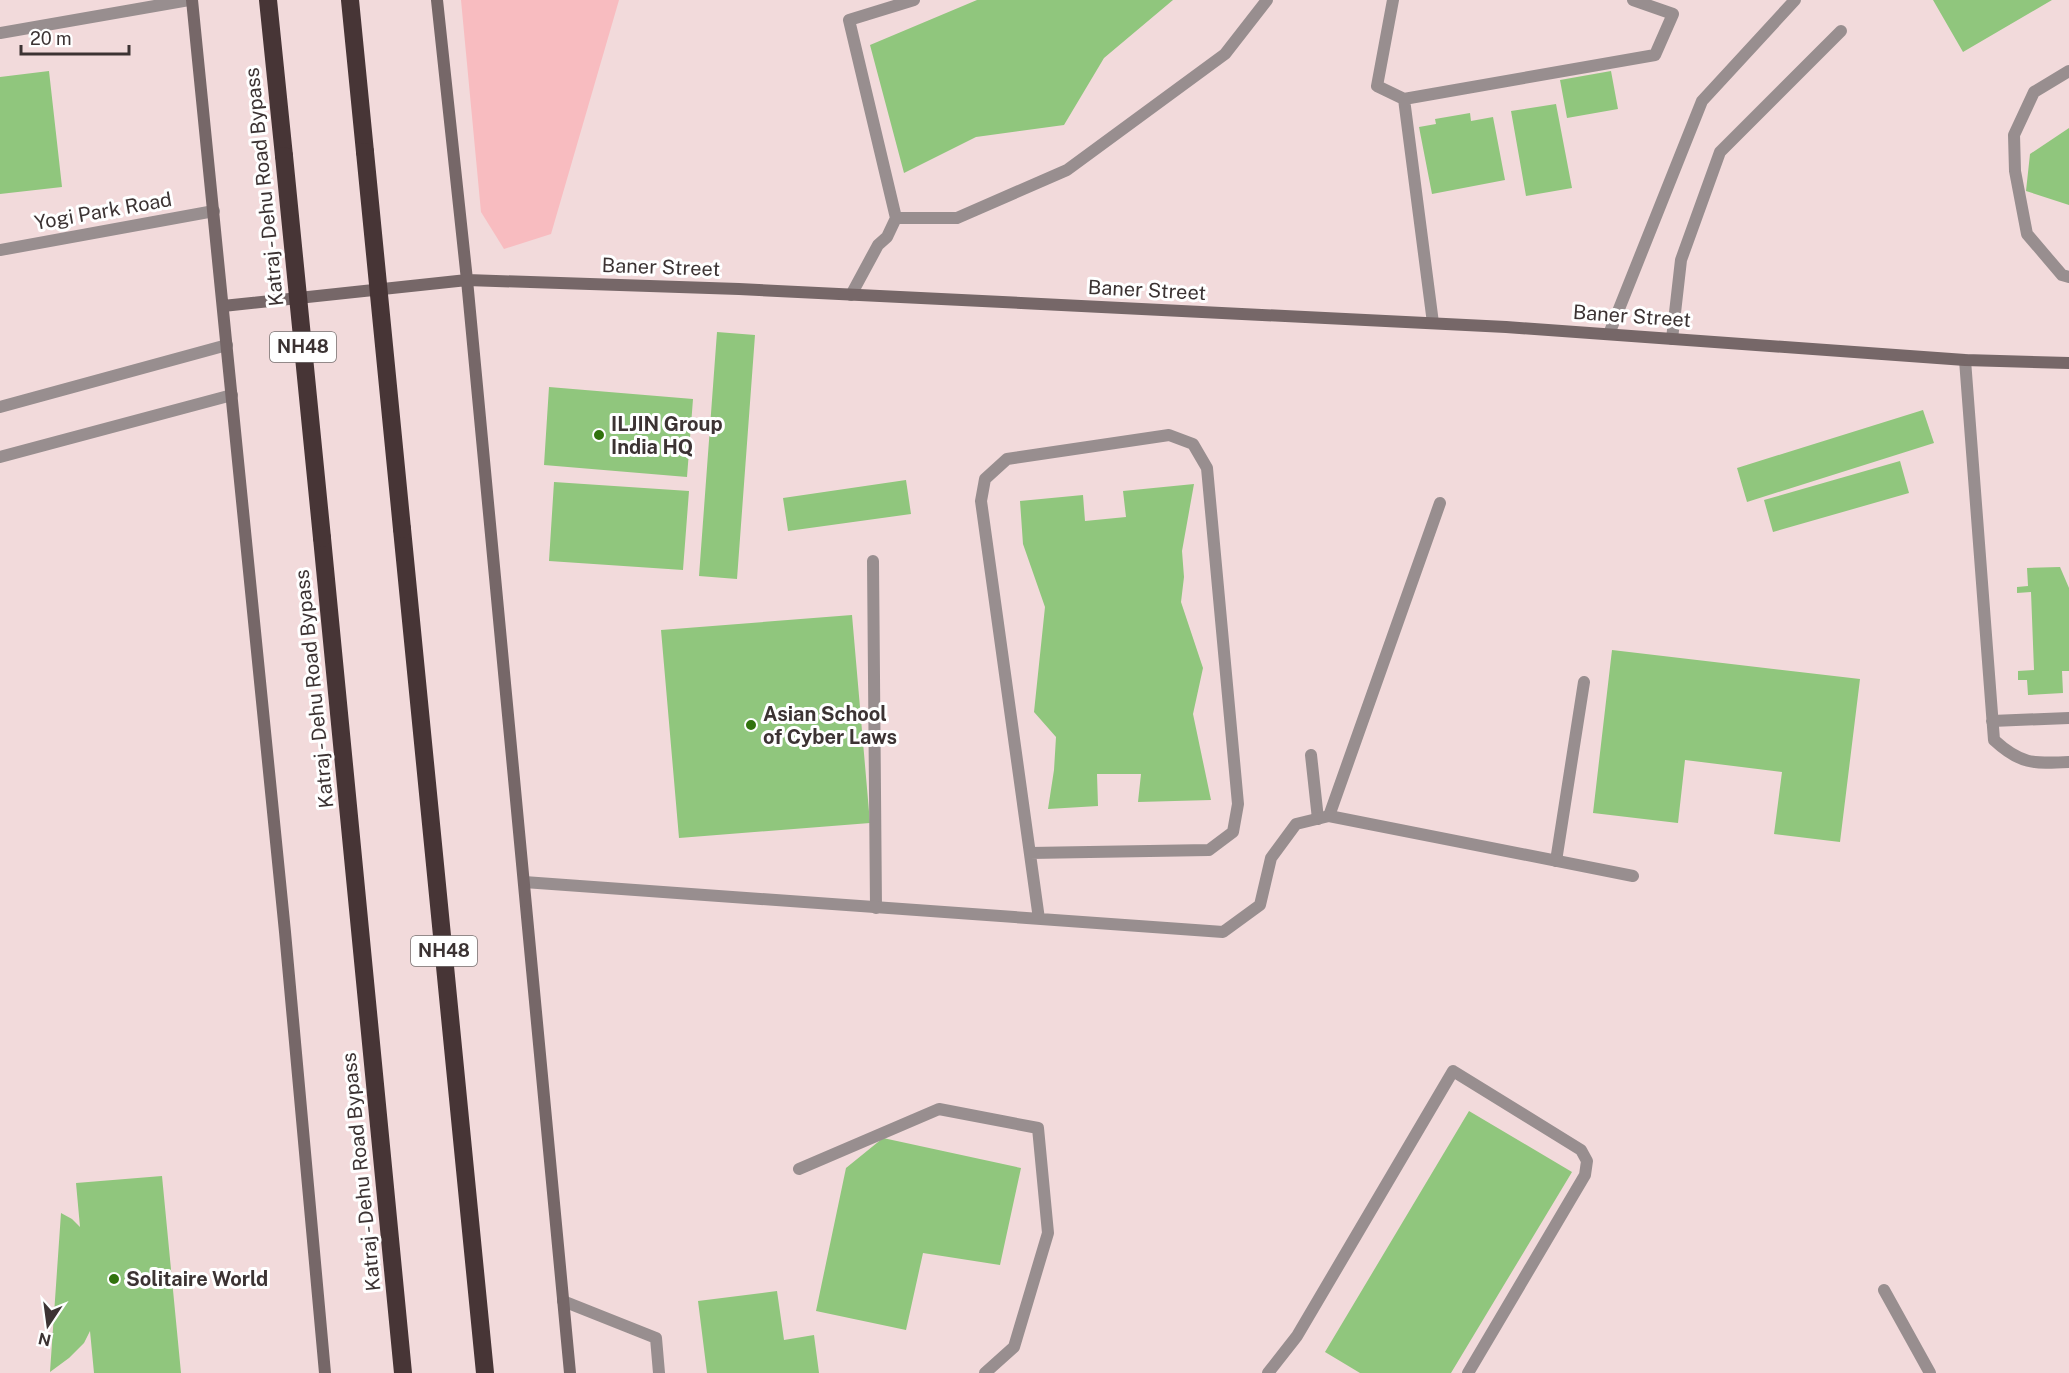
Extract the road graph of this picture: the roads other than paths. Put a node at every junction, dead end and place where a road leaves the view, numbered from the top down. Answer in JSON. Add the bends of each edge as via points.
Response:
{"nodes":[{"id":1,"x":190,"y":0,"type":"edge"},
{"id":2,"x":268,"y":0,"type":"edge"},
{"id":3,"x":350,"y":0,"type":"edge"},
{"id":4,"x":437,"y":0,"type":"edge"},
{"id":5,"x":914,"y":0,"type":"edge"},
{"id":6,"x":1268,"y":0,"type":"edge"},
{"id":7,"x":1393,"y":0,"type":"edge"},
{"id":8,"x":1633,"y":0,"type":"edge"},
{"id":9,"x":1795,"y":0,"type":"edge"},
{"id":10,"x":1841,"y":31,"type":"dead end"},
{"id":11,"x":0,"y":33,"type":"edge"},
{"id":12,"x":2069,"y":71,"type":"edge"},
{"id":13,"x":1404,"y":99,"type":"junction"},
{"id":14,"x":213,"y":211,"type":"junction"},
{"id":15,"x":896,"y":219,"type":"junction"},
{"id":16,"x":0,"y":250,"type":"edge"},
{"id":17,"x":2069,"y":277,"type":"edge"},
{"id":18,"x":467,"y":280,"type":"junction"},
{"id":19,"x":851,"y":295,"type":"junction"},
{"id":20,"x":223,"y":306,"type":"junction"},
{"id":21,"x":1433,"y":323,"type":"junction"},
{"id":22,"x":1609,"y":334,"type":"junction"},
{"id":23,"x":1672,"y":339,"type":"junction"},
{"id":24,"x":227,"y":345,"type":"junction"},
{"id":25,"x":1965,"y":360,"type":"junction"},
{"id":26,"x":2069,"y":363,"type":"edge"},
{"id":27,"x":232,"y":395,"type":"junction"},
{"id":28,"x":0,"y":407,"type":"edge"},
{"id":29,"x":0,"y":457,"type":"edge"},
{"id":30,"x":1440,"y":502,"type":"dead end"},
{"id":31,"x":873,"y":561,"type":"dead end"},
{"id":32,"x":1584,"y":682,"type":"dead end"},
{"id":33,"x":2069,"y":718,"type":"edge"},
{"id":34,"x":1992,"y":721,"type":"junction"},
{"id":35,"x":1311,"y":755,"type":"dead end"},
{"id":36,"x":2069,"y":762,"type":"edge"},
{"id":37,"x":1323,"y":818,"type":"junction"},
{"id":38,"x":1030,"y":853,"type":"junction"},
{"id":39,"x":1556,"y":861,"type":"junction"},
{"id":40,"x":1633,"y":876,"type":"dead end"},
{"id":41,"x":524,"y":882,"type":"junction"},
{"id":42,"x":876,"y":908,"type":"junction"},
{"id":43,"x":1039,"y":919,"type":"junction"},
{"id":44,"x":799,"y":1169,"type":"dead end"},
{"id":45,"x":1884,"y":1290,"type":"dead end"},
{"id":46,"x":563,"y":1302,"type":"junction"},
{"id":47,"x":325,"y":1373,"type":"edge"},
{"id":48,"x":404,"y":1373,"type":"edge"},
{"id":49,"x":485,"y":1373,"type":"edge"},
{"id":50,"x":570,"y":1373,"type":"edge"},
{"id":51,"x":659,"y":1373,"type":"edge"},
{"id":52,"x":985,"y":1373,"type":"edge"},
{"id":53,"x":1268,"y":1373,"type":"edge"},
{"id":54,"x":1468,"y":1373,"type":"edge"},
{"id":55,"x":1930,"y":1373,"type":"edge"}],
"edges":[{"from":1,"to":11,"type":"street"},
{"from":1,"to":14,"type":"street"},
{"from":2,"to":48,"type":"highway","name":"Katraj - Dehu Road Bypass","number":"NH48","bridge":true},
{"from":3,"to":49,"type":"highway","number":"NH48","bridge":true},
{"from":4,"to":18,"type":"street"},
{"from":5,"to":15,"type":"street","via":[[849,20]]},
{"from":6,"to":15,"type":"street","via":[[1225,54],[1067,170],[957,218]]},
{"from":7,"to":13,"type":"street","via":[[1377,86]]},
{"from":8,"to":13,"type":"street","via":[[1673,14],[1655,55]]},
{"from":9,"to":22,"type":"street","via":[[1702,101]]},
{"from":10,"to":23,"type":"street","via":[[1720,152],[1681,260]]},
{"from":12,"to":17,"type":"street","via":[[2034,92],[2014,135],[2015,171],[2027,234],[2062,275]]},
{"from":13,"to":21,"type":"street"},
{"from":14,"to":16,"type":"street","name":"Yogi Park Road"},
{"from":14,"to":20,"type":"street"},
{"from":15,"to":19,"type":"street"},
{"from":18,"to":19,"type":"street","name":"Baner Street"},
{"from":18,"to":20,"type":"street","name":"Baner Street"},
{"from":18,"to":41,"type":"street"},
{"from":19,"to":21,"type":"street","name":"Baner Street"},
{"from":20,"to":24,"type":"street"},
{"from":21,"to":22,"type":"street","name":"Baner Street"},
{"from":22,"to":23,"type":"street","name":"Baner Street"},
{"from":23,"to":25,"type":"street","name":"Baner Street"},
{"from":24,"to":27,"type":"street"},
{"from":24,"to":28,"type":"street"},
{"from":25,"to":26,"type":"street","name":"Baner Street"},
{"from":25,"to":34,"type":"street"},
{"from":27,"to":29,"type":"street"},
{"from":27,"to":47,"type":"street"},
{"from":30,"to":37,"type":"street"},
{"from":31,"to":42,"type":"street"},
{"from":32,"to":39,"type":"street"},
{"from":33,"to":34,"type":"street"},
{"from":34,"to":36,"type":"street","via":[[1994,740],[2014,758],[2045,764]]},
{"from":35,"to":37,"type":"street"},
{"from":37,"to":39,"type":"street"},
{"from":37,"to":43,"type":"street","via":[[1296,824],[1271,858],[1260,905],[1223,932]]},
{"from":38,"to":38,"type":"street","via":[[981,501],[985,479],[1007,459],[1169,435],[1193,444],[1207,468],[1238,804],[1233,832],[1209,850]]},
{"from":38,"to":43,"type":"street"},
{"from":39,"to":40,"type":"street"},
{"from":41,"to":42,"type":"street"},
{"from":41,"to":46,"type":"street"},
{"from":42,"to":43,"type":"street"},
{"from":44,"to":52,"type":"street","via":[[939,1109],[1038,1128],[1048,1233],[1014,1347]]},
{"from":45,"to":55,"type":"street"},
{"from":46,"to":50,"type":"street"},
{"from":46,"to":51,"type":"street","via":[[656,1338]]},
{"from":53,"to":54,"type":"street","via":[[1297,1336],[1453,1071],[1581,1150],[1587,1161],[1585,1175]]}]}
